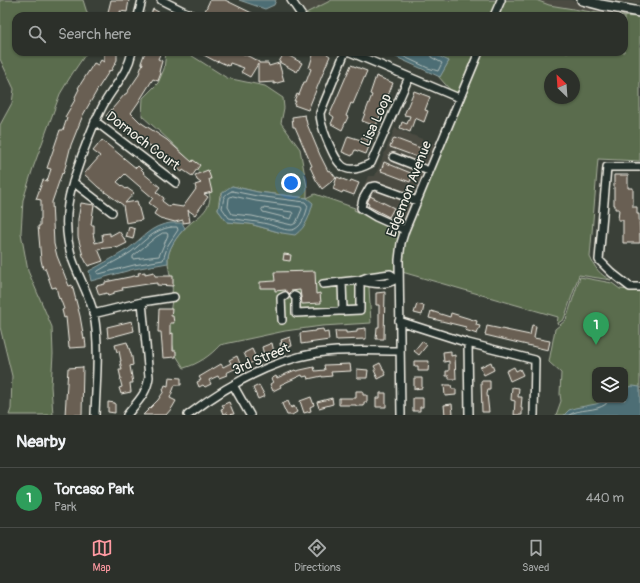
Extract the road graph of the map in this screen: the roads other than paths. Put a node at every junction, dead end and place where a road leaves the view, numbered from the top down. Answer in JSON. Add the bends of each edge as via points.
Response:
{"nodes":[{"id":1,"x":142,"y":0,"type":"edge"},
{"id":2,"x":162,"y":0,"type":"edge"},
{"id":3,"x":291,"y":0,"type":"edge"},
{"id":4,"x":501,"y":0,"type":"edge"},
{"id":5,"x":582,"y":0,"type":"edge"},
{"id":6,"x":139,"y":12,"type":"edge"},
{"id":7,"x":185,"y":12,"type":"edge"},
{"id":8,"x":299,"y":12,"type":"edge"},
{"id":9,"x":496,"y":12,"type":"edge"},
{"id":10,"x":640,"y":12,"type":"edge"},
{"id":11,"x":131,"y":56,"type":"edge"},
{"id":12,"x":343,"y":56,"type":"edge"},
{"id":13,"x":359,"y":56,"type":"edge"},
{"id":14,"x":477,"y":56,"type":"edge"},
{"id":15,"x":409,"y":77,"type":"junction"},
{"id":16,"x":459,"y":98,"type":"junction"},
{"id":17,"x":95,"y":121,"type":"junction"},
{"id":18,"x":393,"y":157,"type":"dead end"},
{"id":19,"x":640,"y":167,"type":"edge"},
{"id":20,"x":429,"y":171,"type":"junction"},
{"id":21,"x":73,"y":182,"type":"junction"},
{"id":22,"x":176,"y":182,"type":"dead end"},
{"id":23,"x":417,"y":202,"type":"junction"},
{"id":24,"x":112,"y":212,"type":"dead end"},
{"id":25,"x":405,"y":230,"type":"junction"},
{"id":26,"x":398,"y":278,"type":"junction"},
{"id":27,"x":360,"y":280,"type":"junction"},
{"id":28,"x":342,"y":283,"type":"junction"},
{"id":29,"x":323,"y":284,"type":"dead end"},
{"id":30,"x":640,"y":287,"type":"edge"},
{"id":31,"x":285,"y":296,"type":"dead end"},
{"id":32,"x":294,"y":296,"type":"dead end"},
{"id":33,"x":174,"y":297,"type":"dead end"},
{"id":34,"x":142,"y":302,"type":"junction"},
{"id":35,"x":343,"y":311,"type":"junction"},
{"id":36,"x":93,"y":314,"type":"junction"},
{"id":37,"x":282,"y":320,"type":"dead end"},
{"id":38,"x":400,"y":321,"type":"junction"},
{"id":39,"x":468,"y":343,"type":"junction"},
{"id":40,"x":399,"y":351,"type":"junction"},
{"id":41,"x":233,"y":385,"type":"junction"},
{"id":42,"x":95,"y":415,"type":"edge"},
{"id":43,"x":127,"y":415,"type":"edge"},
{"id":44,"x":188,"y":415,"type":"edge"},
{"id":45,"x":250,"y":415,"type":"edge"},
{"id":46,"x":401,"y":415,"type":"edge"},
{"id":47,"x":469,"y":415,"type":"edge"},
{"id":48,"x":534,"y":415,"type":"edge"}],
"edges":[{"from":1,"to":6,"type":"street"},
{"from":2,"to":7,"type":"street"},
{"from":3,"to":8,"type":"street"},
{"from":4,"to":9,"type":"street"},
{"from":5,"to":10,"type":"main road"},
{"from":11,"to":17,"type":"street","via":[[125,72]]},
{"from":12,"to":15,"type":"street","name":"Lisa Loop","via":[[320,113],[320,124],[342,167],[354,170],[371,163]]},
{"from":13,"to":15,"type":"street"},
{"from":14,"to":16,"type":"street","name":"Edgemon Avenue"},
{"from":15,"to":16,"type":"street"},
{"from":16,"to":20,"type":"street","name":"Edgemon Avenue"},
{"from":17,"to":21,"type":"street"},
{"from":17,"to":22,"type":"street","name":"Dornoch Court"},
{"from":18,"to":20,"type":"street"},
{"from":19,"to":30,"type":"street","via":[[607,168],[599,260],[630,287]]},
{"from":20,"to":23,"type":"street","name":"Edgemon Avenue"},
{"from":21,"to":24,"type":"street"},
{"from":21,"to":36,"type":"street","via":[[66,222],[69,245]]},
{"from":23,"to":25,"type":"street","name":"Edgemon Avenue"},
{"from":23,"to":25,"type":"street","via":[[376,186],[370,187],[363,199],[361,208]]},
{"from":25,"to":26,"type":"street","name":"Edgemon Avenue","via":[[401,242]]},
{"from":26,"to":27,"type":"street","via":[[390,274]]},
{"from":26,"to":38,"type":"street","name":"Edgemon Avenue"},
{"from":27,"to":28,"type":"street"},
{"from":27,"to":35,"type":"street","via":[[360,310]]},
{"from":28,"to":29,"type":"street"},
{"from":28,"to":35,"type":"street"},
{"from":31,"to":37,"type":"street","via":[[281,298]]},
{"from":32,"to":35,"type":"street","via":[[296,313]]},
{"from":33,"to":34,"type":"street"},
{"from":34,"to":36,"type":"street"},
{"from":34,"to":43,"type":"street","via":[[148,386]]},
{"from":36,"to":42,"type":"street","via":[[98,356]]},
{"from":38,"to":39,"type":"street"},
{"from":38,"to":40,"type":"street","name":"Edgemon Avenue"},
{"from":39,"to":47,"type":"street"},
{"from":39,"to":48,"type":"street","via":[[535,360]]},
{"from":40,"to":41,"type":"street","name":"3rd Street","via":[[335,351],[294,358],[273,365]]},
{"from":40,"to":46,"type":"street","name":"Edgemon Avenue"},
{"from":41,"to":44,"type":"street","name":"3rd Street"},
{"from":41,"to":45,"type":"street"}]}
